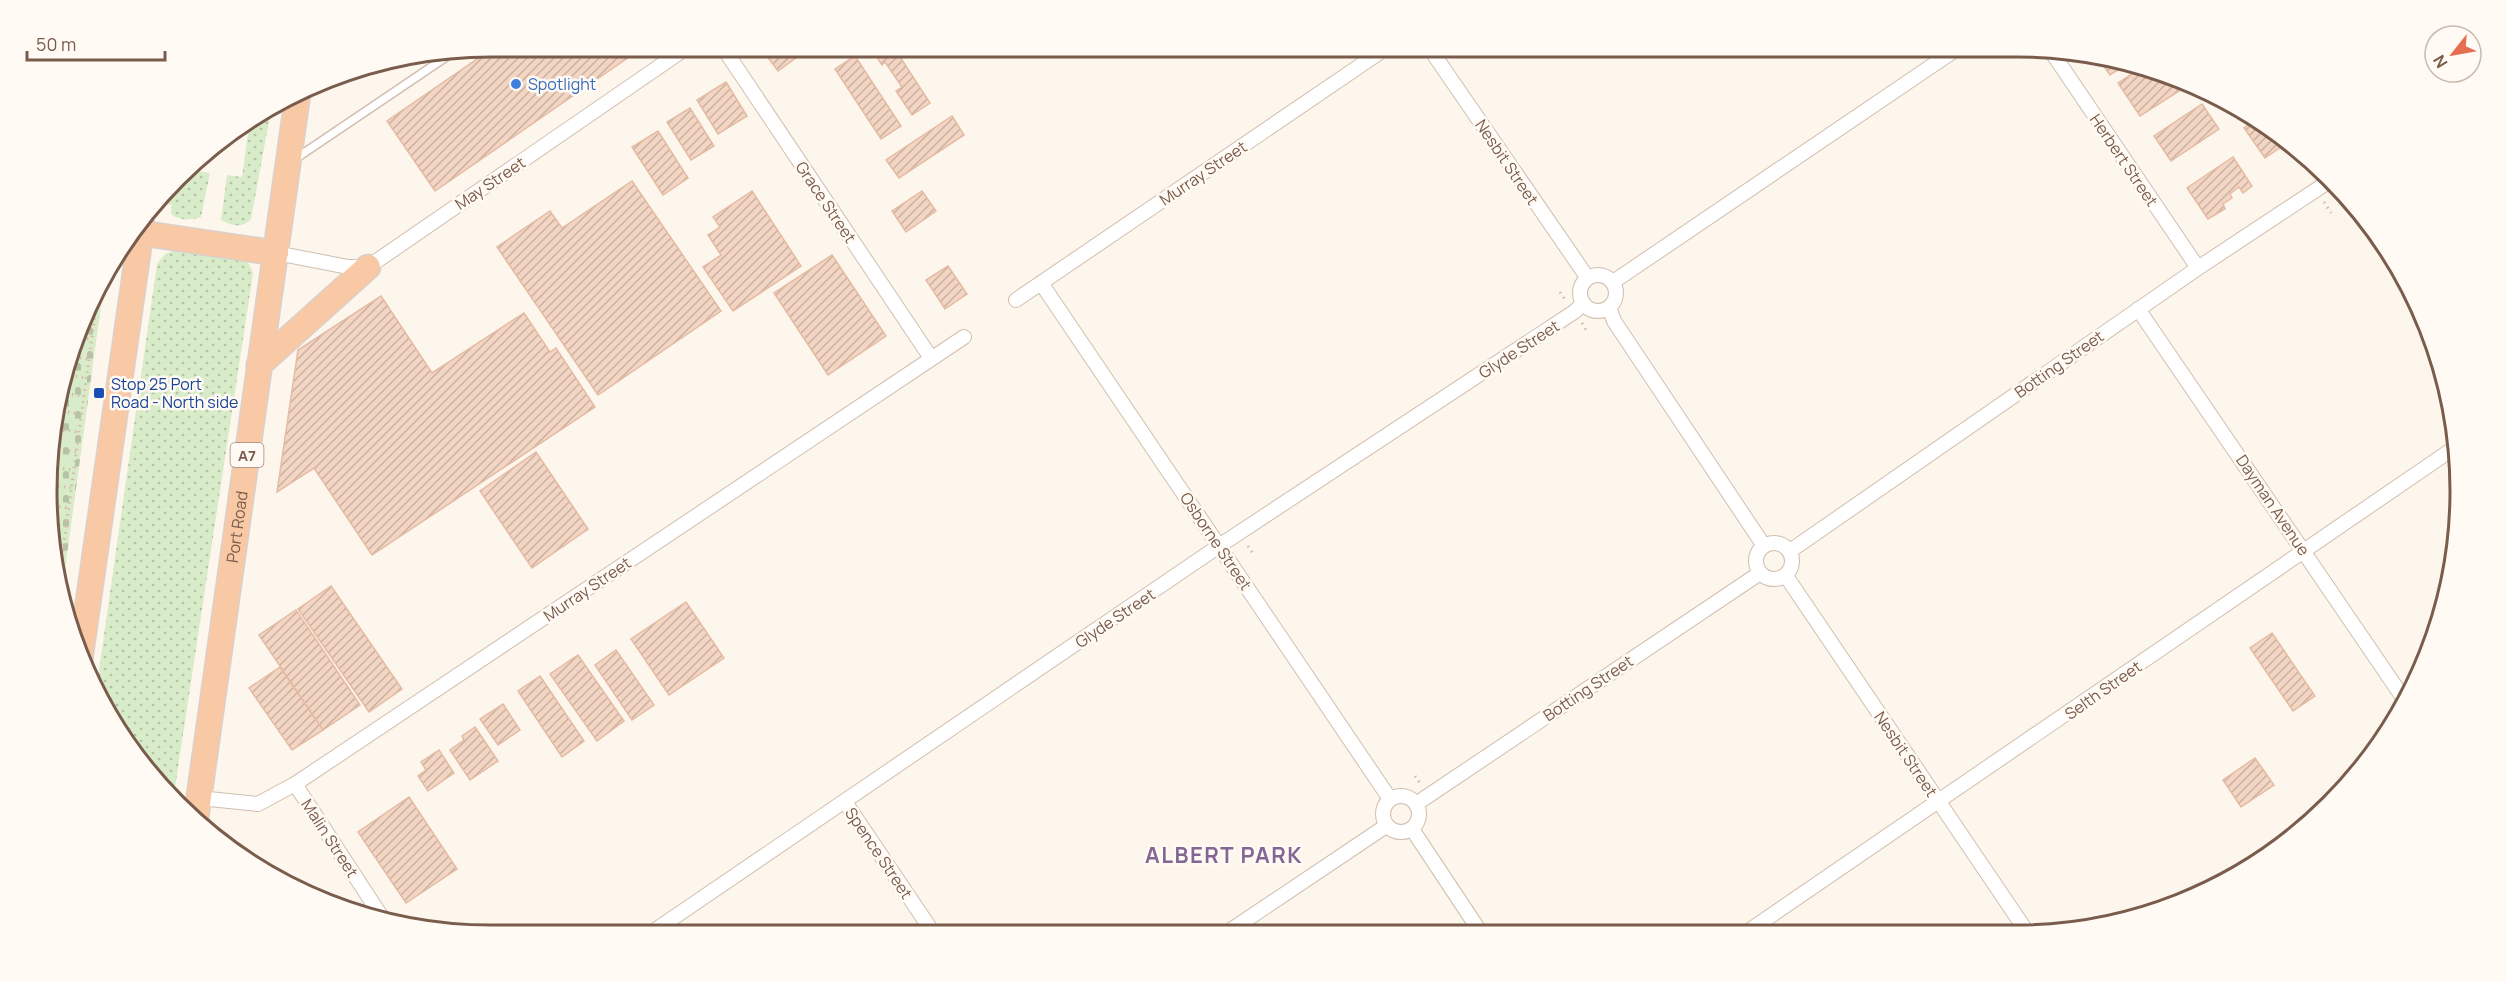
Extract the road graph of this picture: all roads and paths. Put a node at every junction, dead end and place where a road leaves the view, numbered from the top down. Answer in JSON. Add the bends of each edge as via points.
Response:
{"nodes":[{"id":1,"x":673,"y":57,"type":"edge"},
{"id":2,"x":729,"y":57,"type":"edge"},
{"id":3,"x":1373,"y":57,"type":"edge"},
{"id":4,"x":1436,"y":57,"type":"edge"},
{"id":5,"x":1944,"y":57,"type":"edge"},
{"id":6,"x":2057,"y":59,"type":"edge"},
{"id":7,"x":441,"y":60,"type":"edge"},
{"id":8,"x":297,"y":103,"type":"edge"},
{"id":9,"x":288,"y":164,"type":"junction"},
{"id":10,"x":2324,"y":185,"type":"edge"},
{"id":11,"x":144,"y":231,"type":"edge"},
{"id":12,"x":139,"y":238,"type":"edge"},
{"id":13,"x":276,"y":253,"type":"junction"},
{"id":14,"x":368,"y":267,"type":"junction"},
{"id":15,"x":2198,"y":268,"type":"junction"},
{"id":16,"x":1587,"y":278,"type":"junction"},
{"id":17,"x":1613,"y":282,"type":"junction"},
{"id":18,"x":1041,"y":283,"type":"junction"},
{"id":19,"x":1016,"y":300,"type":"dead end"},
{"id":20,"x":1583,"y":304,"type":"junction"},
{"id":21,"x":1609,"y":308,"type":"junction"},
{"id":22,"x":2138,"y":309,"type":"junction"},
{"id":23,"x":95,"y":315,"type":"edge"},
{"id":24,"x":94,"y":321,"type":"joint"},
{"id":25,"x":964,"y":337,"type":"dead end"},
{"id":26,"x":85,"y":338,"type":"edge"},
{"id":27,"x":91,"y":339,"type":"junction"},
{"id":28,"x":78,"y":357,"type":"edge"},
{"id":29,"x":88,"y":358,"type":"junction"},
{"id":30,"x":931,"y":358,"type":"junction"},
{"id":31,"x":259,"y":365,"type":"junction"},
{"id":32,"x":73,"y":376,"type":"edge"},
{"id":33,"x":86,"y":378,"type":"junction"},
{"id":34,"x":68,"y":394,"type":"edge"},
{"id":35,"x":84,"y":396,"type":"junction"},
{"id":36,"x":64,"y":411,"type":"edge"},
{"id":37,"x":81,"y":414,"type":"junction"},
{"id":38,"x":62,"y":430,"type":"edge"},
{"id":39,"x":79,"y":432,"type":"junction"},
{"id":40,"x":59,"y":449,"type":"edge"},
{"id":41,"x":76,"y":452,"type":"junction"},
{"id":42,"x":2448,"y":452,"type":"edge"},
{"id":43,"x":58,"y":468,"type":"edge"},
{"id":44,"x":74,"y":470,"type":"junction"},
{"id":45,"x":57,"y":486,"type":"edge"},
{"id":46,"x":71,"y":488,"type":"junction"},
{"id":47,"x":58,"y":507,"type":"edge"},
{"id":48,"x":68,"y":508,"type":"junction"},
{"id":49,"x":59,"y":525,"type":"edge"},
{"id":50,"x":66,"y":526,"type":"junction"},
{"id":51,"x":63,"y":544,"type":"joint"},
{"id":52,"x":1220,"y":546,"type":"junction"},
{"id":53,"x":1764,"y":546,"type":"junction"},
{"id":54,"x":1790,"y":551,"type":"junction"},
{"id":55,"x":2304,"y":551,"type":"junction"},
{"id":56,"x":62,"y":554,"type":"edge"},
{"id":57,"x":1760,"y":573,"type":"junction"},
{"id":58,"x":1786,"y":576,"type":"junction"},
{"id":59,"x":83,"y":638,"type":"edge"},
{"id":60,"x":2400,"y":693,"type":"edge"},
{"id":61,"x":295,"y":784,"type":"junction"},
{"id":62,"x":1390,"y":799,"type":"junction"},
{"id":63,"x":845,"y":802,"type":"junction"},
{"id":64,"x":1939,"y":803,"type":"junction"},
{"id":65,"x":1416,"y":804,"type":"junction"},
{"id":66,"x":198,"y":808,"type":"edge"},
{"id":67,"x":1386,"y":826,"type":"junction"},
{"id":68,"x":1412,"y":829,"type":"junction"},
{"id":69,"x":377,"y":909,"type":"edge"},
{"id":70,"x":663,"y":925,"type":"edge"},
{"id":71,"x":927,"y":925,"type":"edge"},
{"id":72,"x":1238,"y":925,"type":"edge"},
{"id":73,"x":1476,"y":925,"type":"edge"},
{"id":74,"x":1757,"y":925,"type":"edge"},
{"id":75,"x":2022,"y":925,"type":"edge"}],
"edges":[{"from":1,"to":14,"type":"street","name":"May Street"},
{"from":2,"to":30,"type":"street","name":"Grace Street"},
{"from":3,"to":18,"type":"street","name":"Murray Street"},
{"from":4,"to":16,"type":"street","name":"Nesbit Street"},
{"from":5,"to":17,"type":"street"},
{"from":6,"to":15,"type":"street","name":"Herbert Street"},
{"from":7,"to":9,"type":"lane"},
{"from":8,"to":9,"type":"highway","name":"Port Road","number":"A7"},
{"from":9,"to":13,"type":"highway","name":"Port Road","number":"A7"},
{"from":10,"to":15,"type":"street","name":"Botting Street"},
{"from":11,"to":13,"type":"highway"},
{"from":12,"to":59,"type":"highway"},
{"from":13,"to":14,"type":"street","via":[[348,267]]},
{"from":13,"to":31,"type":"highway","name":"Port Road","number":"A7"},
{"from":14,"to":31,"type":"highway"},
{"from":15,"to":22,"type":"street","name":"Botting Street"},
{"from":16,"to":17,"type":"street","via":[[1604,275]]},
{"from":16,"to":20,"type":"street","via":[[1579,293]]},
{"from":17,"to":21,"type":"street","via":[[1617,293]]},
{"from":18,"to":19,"type":"street","name":"Murray Street"},
{"from":18,"to":52,"type":"street","name":"Osborne Street"},
{"from":20,"to":21,"type":"street","via":[[1598,311]]},
{"from":20,"to":52,"type":"street","name":"Glyde Street"},
{"from":21,"to":53,"type":"street"},
{"from":22,"to":54,"type":"street","name":"Botting Street"},
{"from":22,"to":55,"type":"street","name":"Dayman Avenue"},
{"from":23,"to":24,"type":"path"},
{"from":24,"to":27,"type":"path"},
{"from":25,"to":30,"type":"street","name":"Murray Street"},
{"from":26,"to":27,"type":"path"},
{"from":27,"to":29,"type":"path"},
{"from":28,"to":29,"type":"path"},
{"from":29,"to":33,"type":"path"},
{"from":30,"to":61,"type":"street","name":"Murray Street"},
{"from":31,"to":66,"type":"highway","name":"Port Road","number":"A7"},
{"from":32,"to":33,"type":"path"},
{"from":33,"to":35,"type":"path"},
{"from":34,"to":35,"type":"path"},
{"from":35,"to":37,"type":"path"},
{"from":36,"to":37,"type":"path"},
{"from":37,"to":39,"type":"path"},
{"from":38,"to":39,"type":"path"},
{"from":39,"to":41,"type":"path"},
{"from":40,"to":41,"type":"path"},
{"from":41,"to":44,"type":"path"},
{"from":42,"to":55,"type":"street","name":"Selth Street"},
{"from":43,"to":44,"type":"path"},
{"from":44,"to":46,"type":"path"},
{"from":45,"to":46,"type":"path"},
{"from":46,"to":48,"type":"path"},
{"from":47,"to":48,"type":"path"},
{"from":48,"to":50,"type":"path"},
{"from":49,"to":50,"type":"path"},
{"from":50,"to":51,"type":"path"},
{"from":51,"to":56,"type":"path"},
{"from":52,"to":62,"type":"street","name":"Osborne Street"},
{"from":52,"to":63,"type":"street","name":"Glyde Street"},
{"from":53,"to":54,"type":"street","via":[[1781,544]]},
{"from":53,"to":57,"type":"street","via":[[1756,561]]},
{"from":54,"to":58,"type":"street","via":[[1792,568]]},
{"from":55,"to":60,"type":"street","name":"Dayman Avenue"},
{"from":55,"to":64,"type":"street","name":"Selth Street"},
{"from":57,"to":58,"type":"street","via":[[1768,579]]},
{"from":57,"to":65,"type":"street","name":"Botting Street"},
{"from":58,"to":64,"type":"street","name":"Nesbit Street"},
{"from":61,"to":66,"type":"street","name":"Murray Street","via":[[258,804]]},
{"from":61,"to":69,"type":"street","name":"Malin Street"},
{"from":62,"to":65,"type":"street","via":[[1399,796]]},
{"from":62,"to":67,"type":"street","via":[[1382,816]]},
{"from":63,"to":70,"type":"street","name":"Glyde Street"},
{"from":63,"to":71,"type":"street","name":"Spence Street"},
{"from":64,"to":74,"type":"street","name":"Selth Street"},
{"from":64,"to":75,"type":"street","name":"Nesbit Street"},
{"from":65,"to":68,"type":"street","via":[[1418,822]]},
{"from":67,"to":68,"type":"street","via":[[1394,832]]},
{"from":67,"to":72,"type":"street"},
{"from":68,"to":73,"type":"street"}]}
